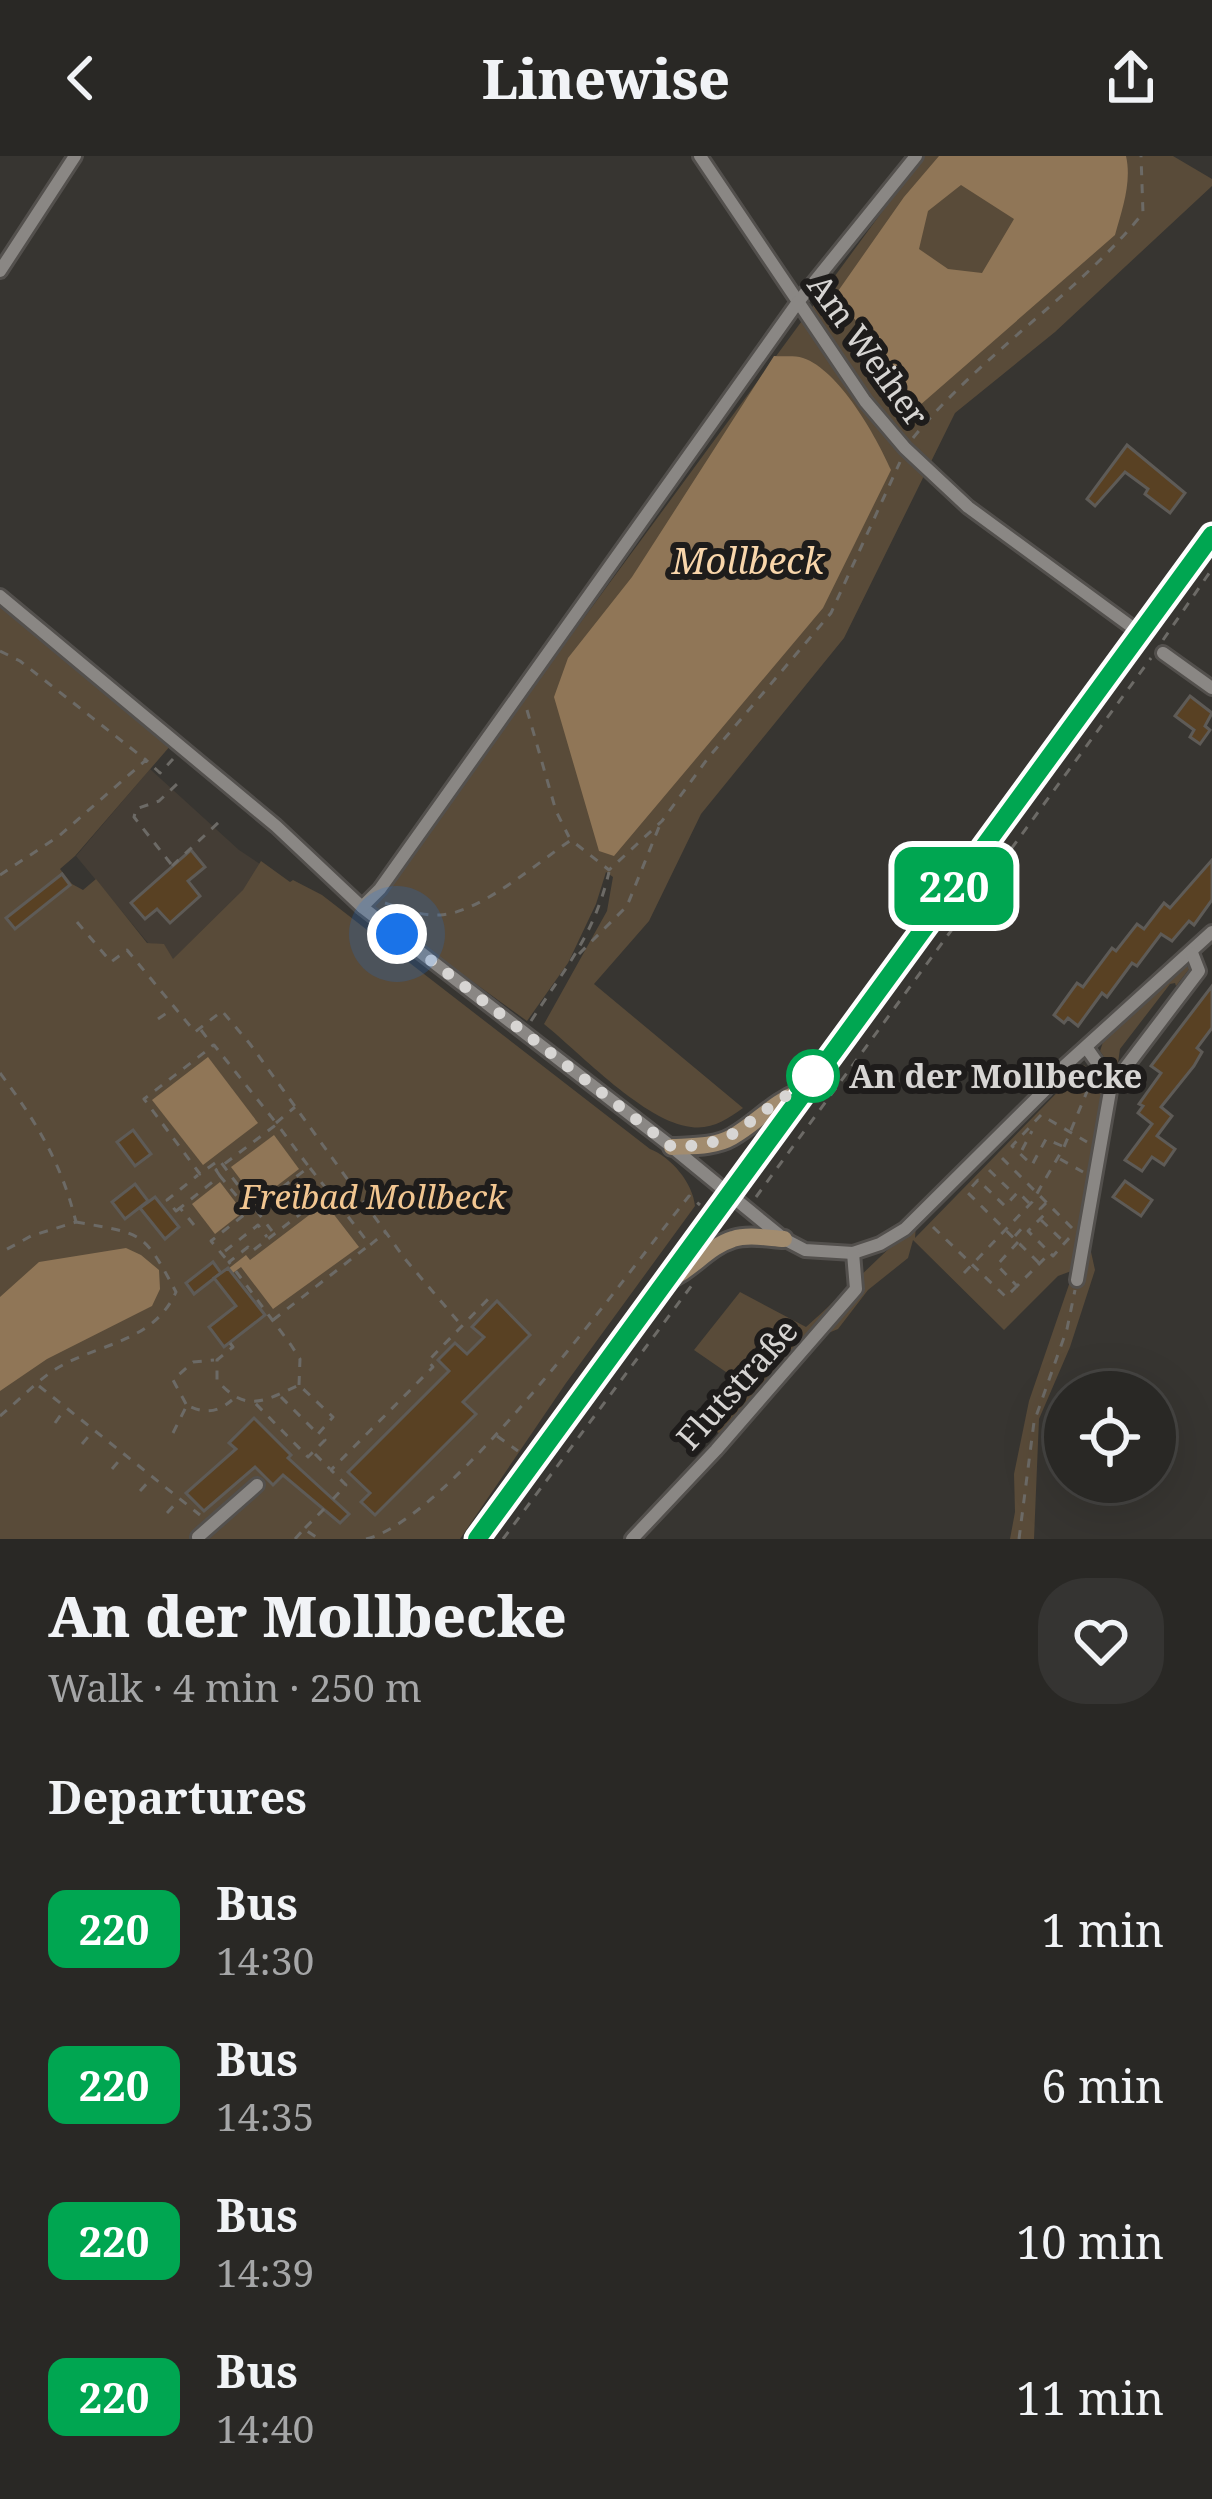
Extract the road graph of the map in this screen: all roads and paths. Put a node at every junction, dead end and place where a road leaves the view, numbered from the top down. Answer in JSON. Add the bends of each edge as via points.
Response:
{"nodes":[{"id":1,"x":75,"y":156,"type":"edge"},
{"id":2,"x":700,"y":156,"type":"edge"},
{"id":3,"x":916,"y":156,"type":"edge"},
{"id":4,"x":1141,"y":156,"type":"edge"},
{"id":5,"x":0,"y":271,"type":"edge"},
{"id":6,"x":798,"y":302,"type":"junction"},
{"id":7,"x":905,"y":448,"type":"junction"},
{"id":8,"x":1212,"y":535,"type":"edge"},
{"id":9,"x":1212,"y":569,"type":"edge"},
{"id":10,"x":0,"y":596,"type":"edge"},
{"id":11,"x":1132,"y":628,"type":"junction"},
{"id":12,"x":0,"y":651,"type":"edge"},
{"id":13,"x":1163,"y":653,"type":"dead end"},
{"id":14,"x":1212,"y":688,"type":"edge"},
{"id":15,"x":520,"y":691,"type":"junction"},
{"id":16,"x":182,"y":748,"type":"junction"},
{"id":17,"x":146,"y":760,"type":"junction"},
{"id":18,"x":177,"y":784,"type":"dead end"},
{"id":19,"x":662,"y":821,"type":"junction"},
{"id":20,"x":219,"y":822,"type":"dead end"},
{"id":21,"x":571,"y":840,"type":"junction"},
{"id":22,"x":609,"y":870,"type":"junction"},
{"id":23,"x":0,"y":875,"type":"edge"},
{"id":24,"x":362,"y":907,"type":"junction"},
{"id":25,"x":77,"y":922,"type":"dead end"},
{"id":26,"x":1212,"y":932,"type":"edge"},
{"id":27,"x":1192,"y":952,"type":"junction"},
{"id":28,"x":578,"y":955,"type":"junction"},
{"id":29,"x":173,"y":1009,"type":"junction"},
{"id":30,"x":158,"y":1019,"type":"dead end"},
{"id":31,"x":200,"y":1029,"type":"junction"},
{"id":32,"x":524,"y":1032,"type":"junction"},
{"id":33,"x":213,"y":1046,"type":"junction"},
{"id":34,"x":1085,"y":1047,"type":"junction"},
{"id":35,"x":1098,"y":1064,"type":"junction"},
{"id":36,"x":0,"y":1073,"type":"edge"},
{"id":37,"x":1113,"y":1074,"type":"junction"},
{"id":38,"x":801,"y":1092,"type":"junction"},
{"id":39,"x":296,"y":1106,"type":"junction"},
{"id":40,"x":276,"y":1123,"type":"junction"},
{"id":41,"x":1030,"y":1130,"type":"junction"},
{"id":42,"x":1070,"y":1133,"type":"junction"},
{"id":43,"x":1046,"y":1138,"type":"junction"},
{"id":44,"x":1094,"y":1145,"type":"dead end"},
{"id":45,"x":672,"y":1147,"type":"junction"},
{"id":46,"x":1064,"y":1147,"type":"junction"},
{"id":47,"x":1022,"y":1152,"type":"dead end"},
{"id":48,"x":1001,"y":1158,"type":"dead end"},
{"id":49,"x":1058,"y":1158,"type":"junction"},
{"id":50,"x":224,"y":1165,"type":"junction"},
{"id":51,"x":309,"y":1167,"type":"junction"},
{"id":52,"x":988,"y":1170,"type":"dead end"},
{"id":53,"x":200,"y":1174,"type":"junction"},
{"id":54,"x":220,"y":1175,"type":"junction"},
{"id":55,"x":1089,"y":1175,"type":"dead end"},
{"id":56,"x":328,"y":1192,"type":"junction"},
{"id":57,"x":727,"y":1192,"type":"junction"},
{"id":58,"x":1037,"y":1194,"type":"junction"},
{"id":59,"x":1015,"y":1195,"type":"junction"},
{"id":60,"x":1046,"y":1203,"type":"junction"},
{"id":61,"x":1030,"y":1204,"type":"junction"},
{"id":62,"x":180,"y":1208,"type":"junction"},
{"id":63,"x":255,"y":1208,"type":"junction"},
{"id":64,"x":748,"y":1210,"type":"junction"},
{"id":65,"x":245,"y":1214,"type":"junction"},
{"id":66,"x":711,"y":1214,"type":"junction"},
{"id":67,"x":1040,"y":1219,"type":"junction"},
{"id":68,"x":76,"y":1222,"type":"junction"},
{"id":69,"x":194,"y":1225,"type":"dead end"},
{"id":70,"x":933,"y":1227,"type":"dead end"},
{"id":71,"x":255,"y":1228,"type":"junction"},
{"id":72,"x":1006,"y":1230,"type":"junction"},
{"id":73,"x":388,"y":1231,"type":"junction"},
{"id":74,"x":1028,"y":1231,"type":"junction"},
{"id":75,"x":206,"y":1234,"type":"dead end"},
{"id":76,"x":274,"y":1234,"type":"junction"},
{"id":77,"x":268,"y":1238,"type":"junction"},
{"id":78,"x":784,"y":1239,"type":"junction"},
{"id":79,"x":212,"y":1240,"type":"junction"},
{"id":80,"x":1016,"y":1240,"type":"junction"},
{"id":81,"x":1065,"y":1243,"type":"junction"},
{"id":82,"x":370,"y":1245,"type":"junction"},
{"id":83,"x":1050,"y":1252,"type":"junction"},
{"id":84,"x":0,"y":1253,"type":"edge"},
{"id":85,"x":222,"y":1253,"type":"junction"},
{"id":86,"x":853,"y":1253,"type":"junction"},
{"id":87,"x":229,"y":1262,"type":"junction"},
{"id":88,"x":1040,"y":1263,"type":"junction"},
{"id":89,"x":973,"y":1264,"type":"junction"},
{"id":90,"x":964,"y":1274,"type":"dead end"},
{"id":91,"x":699,"y":1279,"type":"dead end"},
{"id":92,"x":1077,"y":1280,"type":"joint"},
{"id":93,"x":664,"y":1281,"type":"junction"},
{"id":94,"x":1017,"y":1286,"type":"junction"},
{"id":95,"x":493,"y":1294,"type":"dead end"},
{"id":96,"x":273,"y":1320,"type":"junction"},
{"id":97,"x":462,"y":1326,"type":"junction"},
{"id":98,"x":230,"y":1342,"type":"dead end"},
{"id":99,"x":217,"y":1360,"type":"junction"},
{"id":100,"x":37,"y":1384,"type":"junction"},
{"id":101,"x":299,"y":1385,"type":"junction"},
{"id":102,"x":279,"y":1395,"type":"junction"},
{"id":103,"x":233,"y":1398,"type":"junction"},
{"id":104,"x":255,"y":1403,"type":"junction"},
{"id":105,"x":187,"y":1405,"type":"junction"},
{"id":106,"x":66,"y":1408,"type":"junction"},
{"id":107,"x":0,"y":1416,"type":"edge"},
{"id":108,"x":55,"y":1423,"type":"dead end"},
{"id":109,"x":94,"y":1430,"type":"junction"},
{"id":110,"x":173,"y":1433,"type":"dead end"},
{"id":111,"x":318,"y":1434,"type":"junction"},
{"id":112,"x":495,"y":1435,"type":"junction"},
{"id":113,"x":82,"y":1444,"type":"dead end"},
{"id":114,"x":313,"y":1452,"type":"junction"},
{"id":115,"x":124,"y":1455,"type":"junction"},
{"id":116,"x":532,"y":1461,"type":"junction"},
{"id":117,"x":112,"y":1469,"type":"dead end"},
{"id":118,"x":331,"y":1470,"type":"junction"},
{"id":119,"x":153,"y":1477,"type":"junction"},
{"id":120,"x":257,"y":1485,"type":"dead end"},
{"id":121,"x":140,"y":1491,"type":"dead end"},
{"id":122,"x":179,"y":1499,"type":"junction"},
{"id":123,"x":333,"y":1499,"type":"dead end"},
{"id":124,"x":325,"y":1508,"type":"dead end"},
{"id":125,"x":167,"y":1513,"type":"dead end"},
{"id":126,"x":209,"y":1523,"type":"junction"},
{"id":127,"x":304,"y":1529,"type":"junction"},
{"id":128,"x":198,"y":1537,"type":"edge"},
{"id":129,"x":295,"y":1539,"type":"edge"},
{"id":130,"x":319,"y":1539,"type":"edge"},
{"id":131,"x":366,"y":1539,"type":"edge"},
{"id":132,"x":476,"y":1539,"type":"edge"},
{"id":133,"x":503,"y":1539,"type":"edge"},
{"id":134,"x":632,"y":1539,"type":"edge"},
{"id":135,"x":1019,"y":1539,"type":"edge"}],
"edges":[{"from":1,"to":5,"type":"street"},
{"from":2,"to":6,"type":"street","name":"Am Weiher"},
{"from":3,"to":6,"type":"street"},
{"from":4,"to":7,"type":"path","via":[[1143,213],[1131,228],[946,397]]},
{"from":6,"to":7,"type":"street","name":"Am Weiher"},
{"from":6,"to":15,"type":"street"},
{"from":7,"to":11,"type":"street","name":"Am Weiher","via":[[968,507]]},
{"from":7,"to":19,"type":"path","via":[[831,613]]},
{"from":8,"to":11,"type":"main road"},
{"from":9,"to":64,"type":"path"},
{"from":10,"to":16,"type":"street"},
{"from":11,"to":38,"type":"main road"},
{"from":12,"to":17,"type":"path"},
{"from":13,"to":14,"type":"street"},
{"from":15,"to":21,"type":"path"},
{"from":15,"to":24,"type":"street"},
{"from":16,"to":17,"type":"path","via":[[160,773]]},
{"from":16,"to":24,"type":"street"},
{"from":17,"to":23,"type":"path"},
{"from":18,"to":20,"type":"path","via":[[134,817],[171,865]]},
{"from":19,"to":22,"type":"path"},
{"from":19,"to":28,"type":"path","via":[[627,906]]},
{"from":21,"to":22,"type":"path"},
{"from":21,"to":24,"type":"path","via":[[478,903],[442,915],[375,899]]},
{"from":22,"to":28,"type":"path"},
{"from":24,"to":32,"type":"street"},
{"from":25,"to":29,"type":"path","via":[[111,962],[127,950]]},
{"from":26,"to":27,"type":"street"},
{"from":27,"to":34,"type":"street"},
{"from":27,"to":37,"type":"street","via":[[1199,971]]},
{"from":28,"to":32,"type":"path"},
{"from":29,"to":30,"type":"path"},
{"from":29,"to":31,"type":"path"},
{"from":31,"to":33,"type":"path"},
{"from":31,"to":39,"type":"path","via":[[222,1011]]},
{"from":32,"to":45,"type":"street"},
{"from":33,"to":40,"type":"path"},
{"from":33,"to":53,"type":"path","via":[[144,1099]]},
{"from":34,"to":35,"type":"street"},
{"from":34,"to":86,"type":"street","via":[[905,1229]]},
{"from":35,"to":37,"type":"street"},
{"from":35,"to":42,"type":"path"},
{"from":36,"to":68,"type":"path","via":[[64,1176]]},
{"from":37,"to":92,"type":"street"},
{"from":38,"to":45,"type":"main road","via":[[730,1138]]},
{"from":38,"to":57,"type":"main road"},
{"from":39,"to":40,"type":"path"},
{"from":39,"to":73,"type":"path"},
{"from":40,"to":50,"type":"path"},
{"from":40,"to":51,"type":"path"},
{"from":41,"to":42,"type":"path","via":[[1041,1115]]},
{"from":41,"to":43,"type":"path"},
{"from":41,"to":43,"type":"path","via":[[1012,1146],[1032,1165]]},
{"from":41,"to":47,"type":"path"},
{"from":42,"to":44,"type":"path"},
{"from":42,"to":46,"type":"path"},
{"from":43,"to":46,"type":"path"},
{"from":45,"to":57,"type":"street"},
{"from":46,"to":49,"type":"path"},
{"from":48,"to":58,"type":"path"},
{"from":49,"to":55,"type":"path"},
{"from":49,"to":58,"type":"path"},
{"from":50,"to":53,"type":"path","via":[[219,1160]]},
{"from":50,"to":54,"type":"path"},
{"from":50,"to":63,"type":"path"},
{"from":51,"to":56,"type":"path"},
{"from":51,"to":63,"type":"path"},
{"from":52,"to":59,"type":"path"},
{"from":53,"to":62,"type":"path","via":[[167,1200]]},
{"from":54,"to":62,"type":"path"},
{"from":54,"to":65,"type":"path"},
{"from":56,"to":76,"type":"path"},
{"from":56,"to":82,"type":"path"},
{"from":57,"to":64,"type":"street"},
{"from":57,"to":66,"type":"main road"},
{"from":58,"to":60,"type":"path"},
{"from":58,"to":61,"type":"path"},
{"from":59,"to":61,"type":"path"},
{"from":59,"to":72,"type":"path","via":[[1005,1206],[977,1180],[967,1192]]},
{"from":60,"to":67,"type":"path"},
{"from":60,"to":81,"type":"path","via":[[1075,1232]]},
{"from":61,"to":72,"type":"path"},
{"from":62,"to":69,"type":"path"},
{"from":63,"to":76,"type":"path"},
{"from":64,"to":78,"type":"street"},
{"from":65,"to":71,"type":"path"},
{"from":65,"to":79,"type":"path"},
{"from":66,"to":93,"type":"main road"},
{"from":66,"to":112,"type":"path","via":[[689,1196]]},
{"from":67,"to":74,"type":"path"},
{"from":67,"to":81,"type":"path"},
{"from":68,"to":84,"type":"path"},
{"from":68,"to":100,"type":"path","via":[[139,1235],[176,1292],[134,1337]]},
{"from":70,"to":89,"type":"path"},
{"from":71,"to":77,"type":"path"},
{"from":71,"to":85,"type":"path"},
{"from":72,"to":80,"type":"path"},
{"from":72,"to":89,"type":"path"},
{"from":73,"to":82,"type":"path"},
{"from":73,"to":97,"type":"path"},
{"from":74,"to":80,"type":"path","via":[[1023,1227]]},
{"from":74,"to":83,"type":"path"},
{"from":75,"to":79,"type":"path"},
{"from":76,"to":77,"type":"path"},
{"from":77,"to":87,"type":"path"},
{"from":78,"to":86,"type":"street","via":[[805,1250]]},
{"from":78,"to":93,"type":"main road","via":[[737,1237]]},
{"from":79,"to":85,"type":"path"},
{"from":80,"to":88,"type":"path"},
{"from":80,"to":94,"type":"path","via":[[997,1265]]},
{"from":81,"to":83,"type":"path"},
{"from":82,"to":96,"type":"path"},
{"from":83,"to":88,"type":"path"},
{"from":85,"to":87,"type":"path"},
{"from":86,"to":134,"type":"street","name":"Flutstraße","via":[[856,1288]]},
{"from":87,"to":96,"type":"path"},
{"from":88,"to":94,"type":"path"},
{"from":89,"to":90,"type":"path"},
{"from":89,"to":94,"type":"path","via":[[1006,1297]]},
{"from":91,"to":133,"type":"path"},
{"from":92,"to":135,"type":"path","via":[[1034,1422]]},
{"from":93,"to":116,"type":"main road"},
{"from":95,"to":97,"type":"path"},
{"from":96,"to":101,"type":"path","via":[[300,1359]]},
{"from":97,"to":118,"type":"path"},
{"from":98,"to":99,"type":"path"},
{"from":99,"to":103,"type":"path","via":[[217,1380]]},
{"from":99,"to":105,"type":"path","via":[[193,1362],[173,1380]]},
{"from":100,"to":106,"type":"path"},
{"from":100,"to":107,"type":"path"},
{"from":101,"to":102,"type":"path"},
{"from":101,"to":111,"type":"path","via":[[333,1417]]},
{"from":102,"to":104,"type":"path"},
{"from":102,"to":111,"type":"path"},
{"from":103,"to":104,"type":"path"},
{"from":103,"to":105,"type":"path","via":[[220,1410]]},
{"from":104,"to":114,"type":"path","via":[[308,1457]]},
{"from":105,"to":110,"type":"path"},
{"from":106,"to":108,"type":"path"},
{"from":106,"to":109,"type":"path"},
{"from":109,"to":113,"type":"path"},
{"from":109,"to":115,"type":"path"},
{"from":111,"to":114,"type":"path","via":[[325,1440]]},
{"from":112,"to":116,"type":"path"},
{"from":112,"to":131,"type":"path","via":[[412,1515]]},
{"from":114,"to":118,"type":"path"},
{"from":115,"to":117,"type":"path"},
{"from":115,"to":119,"type":"path"},
{"from":116,"to":132,"type":"main road"},
{"from":118,"to":123,"type":"path","via":[[346,1485]]},
{"from":119,"to":121,"type":"path"},
{"from":119,"to":122,"type":"path"},
{"from":120,"to":126,"type":"street"},
{"from":122,"to":125,"type":"path"},
{"from":122,"to":126,"type":"path"},
{"from":124,"to":127,"type":"path"},
{"from":126,"to":128,"type":"street"},
{"from":127,"to":129,"type":"path"},
{"from":127,"to":130,"type":"path"}]}
